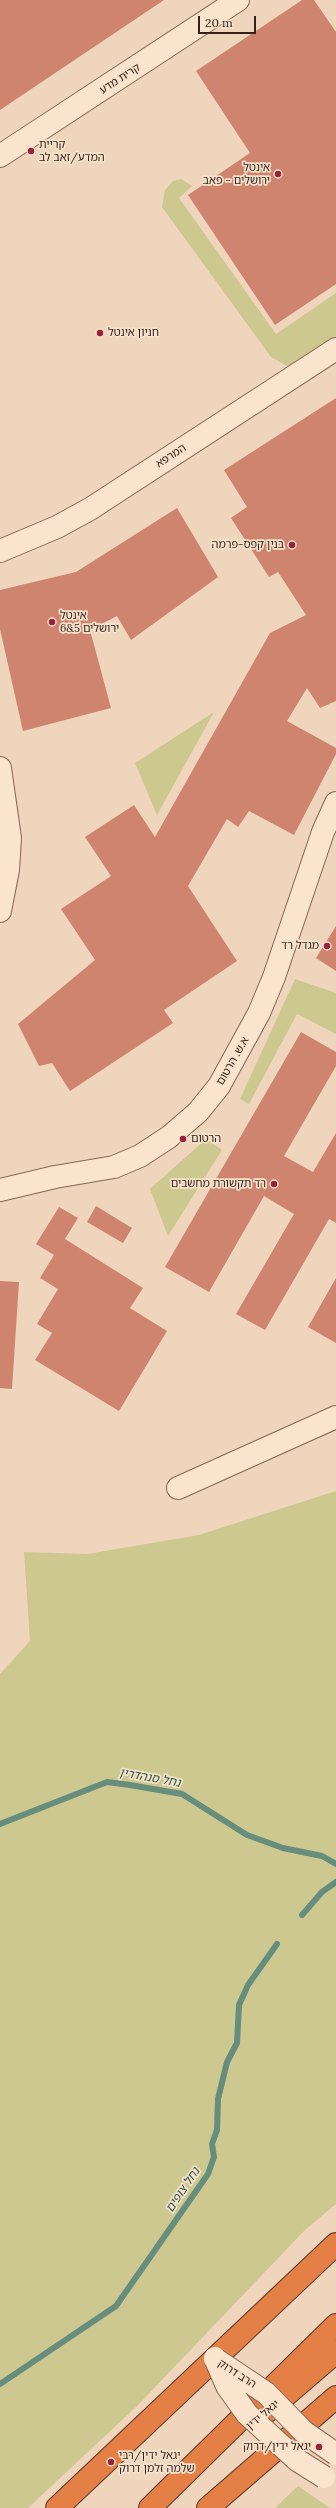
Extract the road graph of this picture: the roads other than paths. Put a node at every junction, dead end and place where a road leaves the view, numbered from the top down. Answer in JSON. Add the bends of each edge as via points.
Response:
{"nodes":[{"id":1,"x":238,"y":0,"type":"edge"},
{"id":2,"x":0,"y":156,"type":"edge"},
{"id":3,"x":336,"y":349,"type":"edge"},
{"id":4,"x":0,"y":551,"type":"edge"},
{"id":5,"x":0,"y":768,"type":"edge"},
{"id":6,"x":336,"y":803,"type":"edge"},
{"id":7,"x":0,"y":911,"type":"edge"},
{"id":8,"x":0,"y":1190,"type":"edge"},
{"id":9,"x":336,"y":1417,"type":"edge"},
{"id":10,"x":178,"y":1488,"type":"dead end"},
{"id":11,"x":336,"y":2244,"type":"edge"},
{"id":12,"x":336,"y":2325,"type":"edge"},
{"id":13,"x":336,"y":2352,"type":"edge"},
{"id":14,"x":215,"y":2358,"type":"junction"},
{"id":15,"x":336,"y":2397,"type":"edge"},
{"id":16,"x":336,"y":2454,"type":"edge"},
{"id":17,"x":330,"y":2480,"type":"edge"},
{"id":18,"x":238,"y":2482,"type":"junction"},
{"id":19,"x":57,"y":2508,"type":"edge"},
{"id":20,"x":151,"y":2508,"type":"edge"},
{"id":21,"x":208,"y":2508,"type":"edge"},
{"id":22,"x":220,"y":2508,"type":"edge"}],
"edges":[{"from":1,"to":2,"type":"street","name":"קרית מדע"},
{"from":3,"to":4,"type":"street","name":"המרפא","via":[[90,509],[57,527]]},
{"from":5,"to":7,"type":"street","via":[[10,838],[8,870]]},
{"from":6,"to":8,"type":"street","name":"א.ש. הרטום","via":[[323,832],[274,977],[259,1013],[219,1086],[198,1112],[169,1137],[140,1156],[114,1167],[54,1177]]},
{"from":9,"to":10,"type":"street"},
{"from":11,"to":14,"type":"highway"},
{"from":12,"to":20,"type":"highway"},
{"from":13,"to":20,"type":"highway","name":"יגאל ידין"},
{"from":14,"to":16,"type":"street","name":"הרב דרוק","bridge":true,"via":[[266,2393],[304,2432]]},
{"from":14,"to":17,"type":"street","name":"הרב דרוק","bridge":true,"via":[[227,2386],[247,2414],[297,2460]]},
{"from":14,"to":19,"type":"highway"},
{"from":15,"to":18,"type":"highway"},
{"from":18,"to":21,"type":"highway"},
{"from":18,"to":22,"type":"highway"}]}
